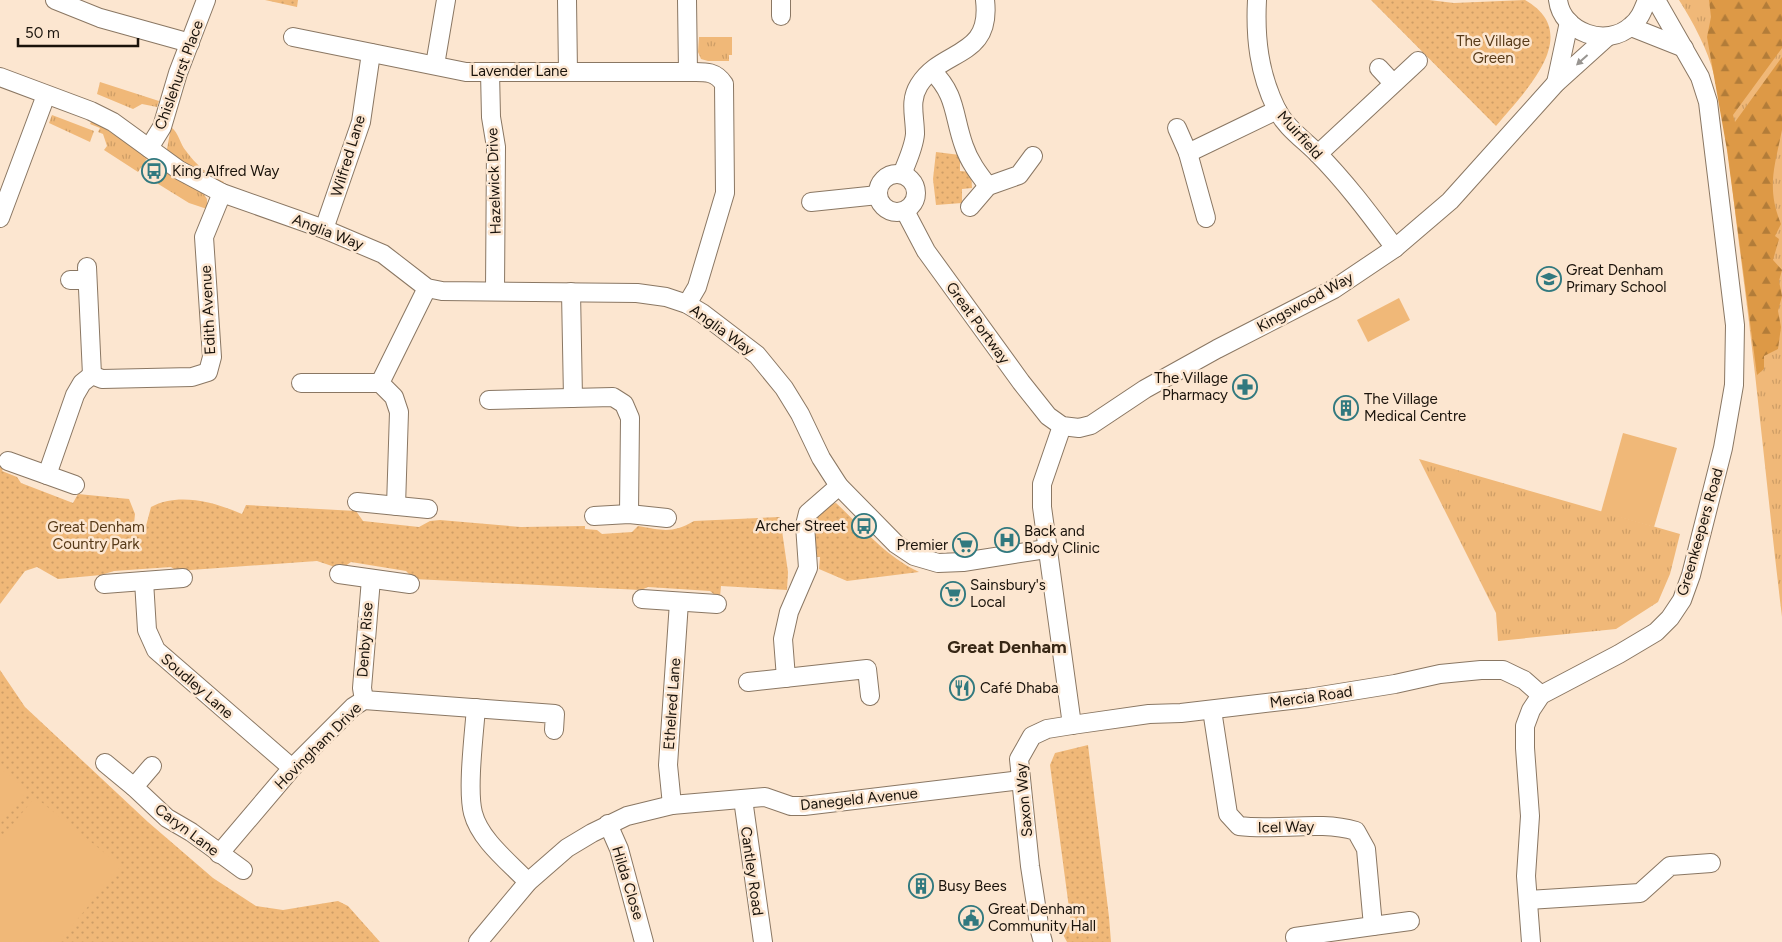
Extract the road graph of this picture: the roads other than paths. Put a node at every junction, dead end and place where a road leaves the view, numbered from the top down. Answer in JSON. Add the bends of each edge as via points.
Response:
{"nodes":[{"id":1,"x":55,"y":0,"type":"edge"},
{"id":2,"x":206,"y":0,"type":"edge"},
{"id":3,"x":446,"y":0,"type":"edge"},
{"id":4,"x":567,"y":0,"type":"edge"},
{"id":5,"x":687,"y":0,"type":"edge"},
{"id":6,"x":985,"y":0,"type":"edge"},
{"id":7,"x":1257,"y":0,"type":"edge"},
{"id":8,"x":1647,"y":0,"type":"edge"},
{"id":9,"x":1656,"y":0,"type":"edge"},
{"id":10,"x":1557,"y":1,"type":"edge"},
{"id":11,"x":1569,"y":22,"type":"junction"},
{"id":12,"x":1631,"y":27,"type":"junction"},
{"id":13,"x":293,"y":37,"type":"dead end"},
{"id":14,"x":1607,"y":37,"type":"junction"},
{"id":15,"x":190,"y":43,"type":"junction"},
{"id":16,"x":1684,"y":48,"type":"junction"},
{"id":17,"x":371,"y":53,"type":"junction"},
{"id":18,"x":1418,"y":61,"type":"dead end"},
{"id":19,"x":435,"y":65,"type":"junction"},
{"id":20,"x":1379,"y":68,"type":"dead end"},
{"id":21,"x":932,"y":71,"type":"junction"},
{"id":22,"x":490,"y":72,"type":"junction"},
{"id":23,"x":568,"y":72,"type":"junction"},
{"id":24,"x":688,"y":72,"type":"junction"},
{"id":25,"x":0,"y":77,"type":"edge"},
{"id":26,"x":1392,"y":82,"type":"junction"},
{"id":27,"x":1556,"y":83,"type":"junction"},
{"id":28,"x":46,"y":95,"type":"junction"},
{"id":29,"x":1277,"y":110,"type":"junction"},
{"id":30,"x":1177,"y":128,"type":"dead end"},
{"id":31,"x":149,"y":148,"type":"junction"},
{"id":32,"x":1188,"y":153,"type":"junction"},
{"id":33,"x":1318,"y":154,"type":"junction"},
{"id":34,"x":1033,"y":156,"type":"dead end"},
{"id":35,"x":902,"y":174,"type":"junction"},
{"id":36,"x":988,"y":186,"type":"junction"},
{"id":37,"x":222,"y":193,"type":"junction"},
{"id":38,"x":878,"y":195,"type":"junction"},
{"id":39,"x":810,"y":202,"type":"dead end"},
{"id":40,"x":970,"y":207,"type":"dead end"},
{"id":41,"x":905,"y":210,"type":"junction"},
{"id":42,"x":0,"y":218,"type":"edge"},
{"id":43,"x":1206,"y":218,"type":"dead end"},
{"id":44,"x":324,"y":229,"type":"junction"},
{"id":45,"x":1395,"y":248,"type":"junction"},
{"id":46,"x":81,"y":276,"type":"dead end"},
{"id":47,"x":426,"y":288,"type":"junction"},
{"id":48,"x":495,"y":291,"type":"junction"},
{"id":49,"x":571,"y":292,"type":"junction"},
{"id":50,"x":687,"y":304,"type":"junction"},
{"id":51,"x":92,"y":375,"type":"junction"},
{"id":52,"x":301,"y":383,"type":"dead end"},
{"id":53,"x":380,"y":383,"type":"junction"},
{"id":54,"x":573,"y":398,"type":"junction"},
{"id":55,"x":489,"y":400,"type":"dead end"},
{"id":56,"x":1062,"y":426,"type":"junction"},
{"id":57,"x":8,"y":461,"type":"dead end"},
{"id":58,"x":47,"y":475,"type":"junction"},
{"id":59,"x":75,"y":485,"type":"dead end"},
{"id":60,"x":839,"y":486,"type":"junction"},
{"id":61,"x":357,"y":502,"type":"dead end"},
{"id":62,"x":396,"y":506,"type":"junction"},
{"id":63,"x":428,"y":509,"type":"dead end"},
{"id":64,"x":629,"y":514,"type":"junction"},
{"id":65,"x":594,"y":516,"type":"dead end"},
{"id":66,"x":667,"y":518,"type":"dead end"},
{"id":67,"x":1046,"y":549,"type":"junction"},
{"id":68,"x":339,"y":574,"type":"dead end"},
{"id":69,"x":183,"y":578,"type":"dead end"},
{"id":70,"x":371,"y":579,"type":"junction"},
{"id":71,"x":144,"y":581,"type":"junction"},
{"id":72,"x":104,"y":584,"type":"dead end"},
{"id":73,"x":410,"y":584,"type":"dead end"},
{"id":74,"x":642,"y":600,"type":"dead end"},
{"id":75,"x":679,"y":602,"type":"junction"},
{"id":76,"x":717,"y":604,"type":"dead end"},
{"id":77,"x":786,"y":678,"type":"junction"},
{"id":78,"x":748,"y":682,"type":"dead end"},
{"id":79,"x":1541,"y":695,"type":"junction"},
{"id":80,"x":870,"y":696,"type":"dead end"},
{"id":81,"x":364,"y":700,"type":"junction"},
{"id":82,"x":476,"y":708,"type":"junction"},
{"id":83,"x":1212,"y":710,"type":"junction"},
{"id":84,"x":1072,"y":725,"type":"junction"},
{"id":85,"x":554,"y":730,"type":"dead end"},
{"id":86,"x":105,"y":763,"type":"dead end"},
{"id":87,"x":152,"y":766,"type":"dead end"},
{"id":88,"x":292,"y":768,"type":"junction"},
{"id":89,"x":1021,"y":780,"type":"junction"},
{"id":90,"x":134,"y":787,"type":"junction"},
{"id":91,"x":742,"y":799,"type":"junction"},
{"id":92,"x":672,"y":805,"type":"junction"},
{"id":93,"x":608,"y":824,"type":"junction"},
{"id":94,"x":218,"y":854,"type":"junction"},
{"id":95,"x":1711,"y":862,"type":"dead end"},
{"id":96,"x":243,"y":870,"type":"dead end"},
{"id":97,"x":528,"y":882,"type":"junction"},
{"id":98,"x":1528,"y":900,"type":"junction"},
{"id":99,"x":1410,"y":922,"type":"dead end"},
{"id":100,"x":1373,"y":926,"type":"junction"},
{"id":101,"x":1295,"y":937,"type":"dead end"},
{"id":102,"x":478,"y":942,"type":"edge"},
{"id":103,"x":644,"y":942,"type":"edge"},
{"id":104,"x":763,"y":942,"type":"edge"},
{"id":105,"x":1044,"y":942,"type":"edge"},
{"id":106,"x":1531,"y":942,"type":"edge"}],
"edges":[{"from":1,"to":15,"type":"street","via":[[100,18]]},
{"from":2,"to":15,"type":"street","name":"Chislehurst Place"},
{"from":3,"to":19,"type":"street"},
{"from":4,"to":23,"type":"street"},
{"from":5,"to":24,"type":"street"},
{"from":6,"to":21,"type":"street","via":[[986,25],[980,36],[968,49]]},
{"from":7,"to":29,"type":"street","name":"Muirfield","via":[[1256,33],[1262,76]]},
{"from":8,"to":12,"type":"street","via":[[1642,15]]},
{"from":9,"to":16,"type":"street","name":"Greenkeepers Road"},
{"from":10,"to":11,"type":"street"},
{"from":11,"to":14,"type":"street","via":[[1580,31]]},
{"from":11,"to":27,"type":"street","name":"Kingswood Way"},
{"from":12,"to":14,"type":"street"},
{"from":12,"to":16,"type":"street"},
{"from":13,"to":17,"type":"street","name":"Lavender Lane"},
{"from":14,"to":27,"type":"street","name":"Kingswood Way","one_way":true},
{"from":15,"to":31,"type":"street","name":"Chislehurst Place","via":[[162,127]]},
{"from":16,"to":79,"type":"street","name":"Greenkeepers Road","via":[[1700,76],[1708,102],[1734,309],[1734,385],[1723,448],[1691,575],[1682,600],[1670,618],[1656,632]]},
{"from":17,"to":19,"type":"street","name":"Lavender Lane"},
{"from":17,"to":44,"type":"street","name":"Wilfred Lane","via":[[361,122]]},
{"from":18,"to":26,"type":"street"},
{"from":19,"to":22,"type":"street","name":"Lavender Lane","via":[[466,72]]},
{"from":20,"to":26,"type":"street"},
{"from":21,"to":35,"type":"street","via":[[913,98],[914,142]]},
{"from":21,"to":36,"type":"street","via":[[944,82],[950,94],[963,145]]},
{"from":22,"to":23,"type":"street","name":"Lavender Lane"},
{"from":22,"to":48,"type":"street","name":"Hazelwick Drive","via":[[491,117],[496,147]]},
{"from":23,"to":24,"type":"street","name":"Lavender Lane"},
{"from":24,"to":50,"type":"street","name":"Lavender Lane","via":[[712,73],[724,84],[725,193],[697,287]]},
{"from":25,"to":28,"type":"street"},
{"from":26,"to":33,"type":"street"},
{"from":27,"to":45,"type":"street","name":"Kingswood Way","via":[[1450,201]]},
{"from":28,"to":31,"type":"street","via":[[113,122]]},
{"from":28,"to":42,"type":"street"},
{"from":29,"to":32,"type":"street"},
{"from":29,"to":33,"type":"street","name":"Muirfield","via":[[1292,130]]},
{"from":30,"to":32,"type":"street"},
{"from":31,"to":37,"type":"street","via":[[179,170]]},
{"from":32,"to":43,"type":"street"},
{"from":33,"to":45,"type":"street","name":"Muirfield"},
{"from":34,"to":36,"type":"street","via":[[1019,175]]},
{"from":35,"to":38,"type":"street","via":[[885,178]]},
{"from":35,"to":41,"type":"street","via":[[916,188],[914,201]]},
{"from":36,"to":40,"type":"street"},
{"from":37,"to":44,"type":"street","name":"Anglia Way"},
{"from":37,"to":51,"type":"street","name":"Edith Avenue","via":[[204,237],[212,357],[208,372],[192,378],[102,379]]},
{"from":38,"to":39,"type":"street"},
{"from":38,"to":41,"type":"street","via":[[887,210]]},
{"from":41,"to":56,"type":"street","name":"Great Portway","via":[[926,251],[1021,382],[1048,416]]},
{"from":44,"to":47,"type":"street","name":"Anglia Way","via":[[383,254]]},
{"from":45,"to":56,"type":"street","name":"Kingswood Way","via":[[1334,289],[1145,389],[1091,426]]},
{"from":46,"to":51,"type":"street"},
{"from":47,"to":48,"type":"street","name":"Anglia Way","via":[[442,292]]},
{"from":47,"to":53,"type":"street"},
{"from":48,"to":49,"type":"street","name":"Anglia Way"},
{"from":49,"to":50,"type":"street","name":"Anglia Way","via":[[637,293]]},
{"from":49,"to":54,"type":"street"},
{"from":50,"to":60,"type":"street","name":"Anglia Way","via":[[728,332],[771,370],[800,414]]},
{"from":51,"to":58,"type":"street","via":[[75,395]]},
{"from":52,"to":53,"type":"street"},
{"from":53,"to":62,"type":"street","via":[[394,397],[399,412]]},
{"from":54,"to":55,"type":"street"},
{"from":54,"to":64,"type":"street","via":[[613,397],[624,404],[630,418]]},
{"from":56,"to":67,"type":"street","via":[[1042,484]]},
{"from":57,"to":58,"type":"street"},
{"from":58,"to":59,"type":"street"},
{"from":60,"to":67,"type":"street","name":"Anglia Way","via":[[896,544],[926,561],[963,562]]},
{"from":60,"to":77,"type":"street","via":[[808,513],[805,525],[808,568],[789,612],[782,639]]},
{"from":61,"to":62,"type":"street"},
{"from":62,"to":63,"type":"street"},
{"from":64,"to":65,"type":"street"},
{"from":64,"to":66,"type":"street"},
{"from":67,"to":84,"type":"street"},
{"from":68,"to":70,"type":"street"},
{"from":69,"to":71,"type":"street"},
{"from":70,"to":73,"type":"street"},
{"from":70,"to":81,"type":"street","name":"Denby Rise","via":[[362,678]]},
{"from":71,"to":72,"type":"street"},
{"from":71,"to":88,"type":"street","name":"Soudley Lane","via":[[147,630],[156,650]]},
{"from":74,"to":75,"type":"street"},
{"from":75,"to":76,"type":"street"},
{"from":75,"to":92,"type":"street","name":"Ethelred Lane","via":[[668,765]]},
{"from":77,"to":78,"type":"street"},
{"from":77,"to":80,"type":"street","via":[[867,669]]},
{"from":79,"to":83,"type":"street","name":"Mercia Road","via":[[1524,680],[1503,670],[1482,670]]},
{"from":79,"to":98,"type":"street","via":[[1525,726],[1530,816],[1526,858]]},
{"from":81,"to":82,"type":"street","name":"Hovingham Drive"},
{"from":81,"to":88,"type":"street","name":"Hovingham Drive"},
{"from":82,"to":85,"type":"street","name":"Hovingham Drive","via":[[555,714]]},
{"from":82,"to":97,"type":"street","via":[[471,791],[473,812],[492,845]]},
{"from":83,"to":84,"type":"street","name":"Mercia Road","via":[[1149,714]]},
{"from":83,"to":100,"type":"street","name":"Icel Way","via":[[1228,814],[1239,826],[1260,829],[1339,826],[1356,831],[1366,849]]},
{"from":84,"to":89,"type":"street","name":"Saxon Way","via":[[1047,729],[1032,736],[1019,759]]},
{"from":86,"to":90,"type":"street","name":"Caryn Lane"},
{"from":87,"to":90,"type":"street"},
{"from":88,"to":94,"type":"street","name":"Hovingham Drive"},
{"from":89,"to":91,"type":"street","name":"Danegeld Avenue","via":[[804,806],[791,806],[765,797]]},
{"from":89,"to":105,"type":"street","name":"Saxon Way","via":[[1030,866]]},
{"from":90,"to":94,"type":"street","name":"Caryn Lane","via":[[167,818]]},
{"from":91,"to":92,"type":"street","name":"Danegeld Avenue"},
{"from":91,"to":104,"type":"street","name":"Cantley Road"},
{"from":92,"to":93,"type":"street","name":"Danegeld Avenue"},
{"from":93,"to":97,"type":"street","name":"Danegeld Avenue","via":[[567,848]]},
{"from":93,"to":103,"type":"street","name":"Hilda Close","via":[[619,849]]},
{"from":94,"to":96,"type":"street","name":"Caryn Lane"},
{"from":95,"to":98,"type":"street","via":[[1670,866],[1640,893]]},
{"from":97,"to":102,"type":"street","name":"Danegeld Avenue"},
{"from":98,"to":106,"type":"street"},
{"from":99,"to":100,"type":"street"},
{"from":100,"to":101,"type":"street"}]}
